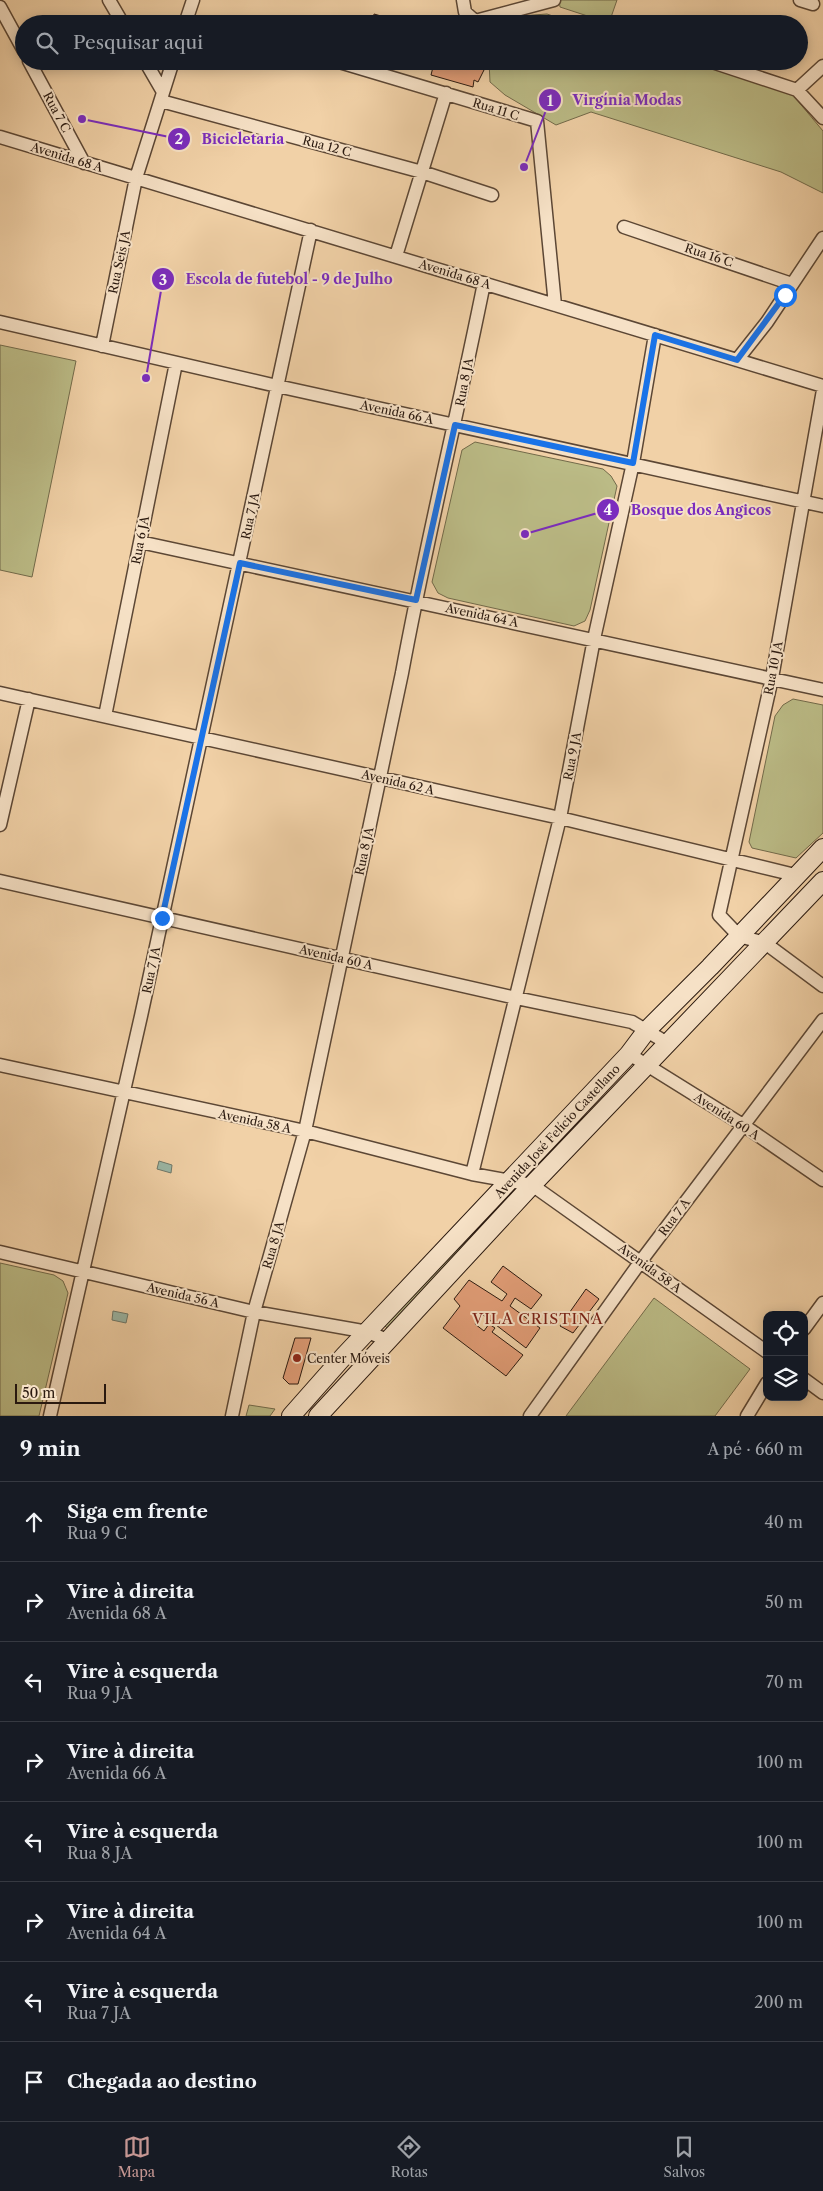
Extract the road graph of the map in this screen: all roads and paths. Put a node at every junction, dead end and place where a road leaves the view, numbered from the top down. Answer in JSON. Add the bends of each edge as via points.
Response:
{"nodes":[{"id":1,"x":109,"y":0,"type":"edge"},
{"id":2,"x":193,"y":0,"type":"edge"},
{"id":3,"x":463,"y":0,"type":"edge"},
{"id":4,"x":554,"y":0,"type":"edge"},
{"id":5,"x":800,"y":0,"type":"edge"},
{"id":6,"x":814,"y":4,"type":"dead end"},
{"id":7,"x":0,"y":7,"type":"edge"},
{"id":8,"x":118,"y":15,"type":"edge"},
{"id":9,"x":188,"y":15,"type":"edge"},
{"id":10,"x":468,"y":15,"type":"edge"},
{"id":11,"x":497,"y":15,"type":"edge"},
{"id":12,"x":15,"y":34,"type":"edge"},
{"id":13,"x":823,"y":66,"type":"edge"},
{"id":14,"x":34,"y":70,"type":"edge"},
{"id":15,"x":149,"y":70,"type":"edge"},
{"id":16,"x":170,"y":70,"type":"edge"},
{"id":17,"x":367,"y":70,"type":"edge"},
{"id":18,"x":736,"y":70,"type":"edge"},
{"id":19,"x":797,"y":90,"type":"junction"},
{"id":20,"x":446,"y":93,"type":"junction"},
{"id":21,"x":162,"y":96,"type":"junction"},
{"id":22,"x":823,"y":118,"type":"edge"},
{"id":23,"x":0,"y":137,"type":"edge"},
{"id":24,"x":84,"y":163,"type":"junction"},
{"id":25,"x":422,"y":172,"type":"junction"},
{"id":26,"x":136,"y":178,"type":"junction"},
{"id":27,"x":492,"y":196,"type":"dead end"},
{"id":28,"x":624,"y":227,"type":"dead end"},
{"id":29,"x":311,"y":230,"type":"junction"},
{"id":30,"x":823,"y":238,"type":"edge"},
{"id":31,"x":396,"y":256,"type":"junction"},
{"id":32,"x":484,"y":283,"type":"junction"},
{"id":33,"x":792,"y":284,"type":"junction"},
{"id":34,"x":556,"y":305,"type":"junction"},
{"id":35,"x":0,"y":322,"type":"edge"},
{"id":36,"x":655,"y":335,"type":"junction"},
{"id":37,"x":102,"y":346,"type":"junction"},
{"id":38,"x":737,"y":360,"type":"junction"},
{"id":39,"x":176,"y":363,"type":"junction"},
{"id":40,"x":277,"y":386,"type":"junction"},
{"id":41,"x":823,"y":386,"type":"edge"},
{"id":42,"x":823,"y":390,"type":"edge"},
{"id":43,"x":455,"y":425,"type":"junction"},
{"id":44,"x":633,"y":463,"type":"junction"},
{"id":45,"x":802,"y":501,"type":"junction"},
{"id":46,"x":823,"y":506,"type":"edge"},
{"id":47,"x":140,"y":542,"type":"junction"},
{"id":48,"x":240,"y":563,"type":"junction"},
{"id":49,"x":416,"y":600,"type":"junction"},
{"id":50,"x":594,"y":639,"type":"junction"},
{"id":51,"x":772,"y":678,"type":"junction"},
{"id":52,"x":823,"y":690,"type":"edge"},
{"id":53,"x":0,"y":693,"type":"edge"},
{"id":54,"x":29,"y":699,"type":"junction"},
{"id":55,"x":105,"y":716,"type":"junction"},
{"id":56,"x":201,"y":738,"type":"junction"},
{"id":57,"x":379,"y":777,"type":"junction"},
{"id":58,"x":560,"y":818,"type":"junction"},
{"id":59,"x":0,"y":825,"type":"edge"},
{"id":60,"x":823,"y":848,"type":"edge"},
{"id":61,"x":732,"y":858,"type":"junction"},
{"id":62,"x":795,"y":875,"type":"junction"},
{"id":63,"x":0,"y":881,"type":"edge"},
{"id":64,"x":823,"y":881,"type":"edge"},
{"id":65,"x":162,"y":918,"type":"junction"},
{"id":66,"x":739,"y":936,"type":"junction"},
{"id":67,"x":765,"y":943,"type":"junction"},
{"id":68,"x":341,"y":959,"type":"junction"},
{"id":69,"x":823,"y":986,"type":"edge"},
{"id":70,"x":516,"y":998,"type":"junction"},
{"id":71,"x":823,"y":1020,"type":"edge"},
{"id":72,"x":647,"y":1030,"type":"junction"},
{"id":73,"x":667,"y":1043,"type":"junction"},
{"id":74,"x":629,"y":1054,"type":"junction"},
{"id":75,"x":0,"y":1065,"type":"edge"},
{"id":76,"x":648,"y":1066,"type":"junction"},
{"id":77,"x":124,"y":1092,"type":"junction"},
{"id":78,"x":743,"y":1125,"type":"junction"},
{"id":79,"x":305,"y":1131,"type":"junction"},
{"id":80,"x":472,"y":1174,"type":"junction"},
{"id":81,"x":823,"y":1180,"type":"edge"},
{"id":82,"x":509,"y":1181,"type":"junction"},
{"id":83,"x":532,"y":1185,"type":"junction"},
{"id":84,"x":0,"y":1252,"type":"edge"},
{"id":85,"x":641,"y":1261,"type":"junction"},
{"id":86,"x":84,"y":1272,"type":"junction"},
{"id":87,"x":823,"y":1303,"type":"edge"},
{"id":88,"x":254,"y":1312,"type":"junction"},
{"id":89,"x":808,"y":1324,"type":"edge"},
{"id":90,"x":368,"y":1332,"type":"junction"},
{"id":91,"x":387,"y":1340,"type":"junction"},
{"id":92,"x":763,"y":1349,"type":"edge"},
{"id":93,"x":808,"y":1382,"type":"edge"},
{"id":94,"x":763,"y":1390,"type":"edge"},
{"id":95,"x":823,"y":1393,"type":"edge"},
{"id":96,"x":50,"y":1416,"type":"edge"},
{"id":97,"x":232,"y":1416,"type":"edge"},
{"id":98,"x":291,"y":1416,"type":"edge"},
{"id":99,"x":318,"y":1416,"type":"edge"},
{"id":100,"x":530,"y":1416,"type":"edge"},
{"id":101,"x":747,"y":1416,"type":"edge"}],
"edges":[{"from":1,"to":8,"type":"street"},
{"from":2,"to":9,"type":"street"},
{"from":3,"to":10,"type":"street"},
{"from":4,"to":11,"type":"street"},
{"from":5,"to":6,"type":"street"},
{"from":7,"to":12,"type":"street"},
{"from":13,"to":19,"type":"street"},
{"from":14,"to":24,"type":"street","name":"Rua 7 C"},
{"from":15,"to":21,"type":"street"},
{"from":16,"to":21,"type":"street","name":"Rua Seis JA"},
{"from":17,"to":20,"type":"street","name":"Rua 11 C"},
{"from":18,"to":19,"type":"street"},
{"from":19,"to":22,"type":"street"},
{"from":20,"to":25,"type":"street"},
{"from":20,"to":34,"type":"street","name":"Rua 11 C","via":[[537,121]]},
{"from":21,"to":25,"type":"street","name":"Rua 12 C"},
{"from":21,"to":26,"type":"street","name":"Rua Seis JA"},
{"from":23,"to":24,"type":"street","name":"Avenida 68 A"},
{"from":24,"to":26,"type":"street","name":"Avenida 68 A"},
{"from":25,"to":27,"type":"street","name":"Rua 12 C"},
{"from":25,"to":31,"type":"street"},
{"from":26,"to":29,"type":"street","name":"Avenida 68 A"},
{"from":26,"to":37,"type":"street","name":"Rua Seis JA"},
{"from":28,"to":33,"type":"street","name":"Rua 16 C"},
{"from":29,"to":31,"type":"street","name":"Avenida 68 A"},
{"from":29,"to":40,"type":"street","name":"Rua 7 JA"},
{"from":30,"to":33,"type":"street"},
{"from":31,"to":32,"type":"street","name":"Avenida 68 A"},
{"from":32,"to":34,"type":"street","name":"Avenida 68 A"},
{"from":32,"to":43,"type":"street","name":"Rua 8 JA"},
{"from":33,"to":38,"type":"street"},
{"from":34,"to":36,"type":"street","name":"Avenida 68 A"},
{"from":35,"to":37,"type":"street","name":"Avenida 66 A"},
{"from":36,"to":38,"type":"street","name":"Avenida 68 A"},
{"from":36,"to":44,"type":"street","name":"Rua 9 JA"},
{"from":37,"to":39,"type":"street","name":"Avenida 66 A"},
{"from":38,"to":41,"type":"street","name":"Avenida 68 A"},
{"from":39,"to":40,"type":"street","name":"Avenida 66 A"},
{"from":39,"to":47,"type":"street","name":"Rua 6 JA"},
{"from":40,"to":43,"type":"street","name":"Avenida 66 A"},
{"from":40,"to":48,"type":"street","name":"Rua 7 JA"},
{"from":42,"to":45,"type":"street","name":"Rua 10 JA"},
{"from":43,"to":44,"type":"street","name":"Avenida 66 A"},
{"from":43,"to":49,"type":"street","name":"Rua 8 JA"},
{"from":44,"to":45,"type":"street","name":"Avenida 66 A"},
{"from":44,"to":50,"type":"street","name":"Rua 9 JA"},
{"from":45,"to":46,"type":"street","name":"Avenida 66 A"},
{"from":45,"to":51,"type":"street","name":"Rua 10 JA"},
{"from":47,"to":48,"type":"street","name":"Avenida 64 A"},
{"from":47,"to":55,"type":"street","name":"Rua 6 JA"},
{"from":48,"to":49,"type":"street","name":"Avenida 64 A"},
{"from":48,"to":56,"type":"street","name":"Rua 7 JA"},
{"from":49,"to":50,"type":"street","name":"Avenida 64 A"},
{"from":49,"to":57,"type":"street","name":"Rua 8 JA"},
{"from":50,"to":51,"type":"street","name":"Avenida 64 A"},
{"from":50,"to":58,"type":"street","name":"Rua 9 JA"},
{"from":51,"to":52,"type":"street","name":"Avenida 64 A"},
{"from":51,"to":61,"type":"street","name":"Rua 10 JA"},
{"from":53,"to":54,"type":"street","name":"Avenida 62 A"},
{"from":54,"to":55,"type":"street","name":"Avenida 62 A"},
{"from":54,"to":59,"type":"street"},
{"from":55,"to":56,"type":"street","name":"Avenida 62 A"},
{"from":56,"to":57,"type":"street","name":"Avenida 62 A"},
{"from":56,"to":65,"type":"street","name":"Rua 7 JA"},
{"from":57,"to":58,"type":"street","name":"Avenida 62 A"},
{"from":57,"to":68,"type":"street","name":"Rua 8 JA"},
{"from":58,"to":61,"type":"street","name":"Avenida 62 A"},
{"from":58,"to":70,"type":"street","name":"Rua 9 JA"},
{"from":60,"to":62,"type":"main road","name":"Avenida José Felício Castellano"},
{"from":61,"to":62,"type":"street","name":"Avenida 62 A"},
{"from":61,"to":66,"type":"street","name":"Rua 10 JA","via":[[719,916]]},
{"from":62,"to":66,"type":"main road","name":"Avenida José Felício Castellano"},
{"from":63,"to":65,"type":"street","name":"Avenida 60 A"},
{"from":64,"to":67,"type":"main road","name":"Avenida José Felício Castellano"},
{"from":65,"to":68,"type":"street","name":"Avenida 60 A"},
{"from":65,"to":77,"type":"street","name":"Rua 7 JA"},
{"from":66,"to":67,"type":"street"},
{"from":66,"to":72,"type":"main road","name":"Avenida José Felício Castellano"},
{"from":67,"to":69,"type":"street"},
{"from":67,"to":73,"type":"main road","name":"Avenida José Felício Castellano"},
{"from":68,"to":70,"type":"street","name":"Avenida 60 A"},
{"from":68,"to":79,"type":"street","name":"Rua 8 JA"},
{"from":70,"to":72,"type":"street","name":"Avenida 60 A","via":[[632,1022]]},
{"from":70,"to":80,"type":"street","name":"Rua 9 JA"},
{"from":71,"to":78,"type":"street","name":"Rua 7 A"},
{"from":72,"to":73,"type":"street","name":"Avenida 60 A"},
{"from":72,"to":74,"type":"main road","name":"Avenida José Felício Castellano"},
{"from":73,"to":76,"type":"main road","name":"Avenida José Felício Castellano"},
{"from":74,"to":76,"type":"street","name":"Avenida 60 A"},
{"from":74,"to":82,"type":"main road","name":"Avenida José Felício Castellano"},
{"from":75,"to":77,"type":"street","name":"Avenida 58 A"},
{"from":76,"to":78,"type":"street","name":"Avenida 60 A"},
{"from":76,"to":83,"type":"main road","name":"Avenida José Felício Castellano"},
{"from":77,"to":79,"type":"street","name":"Avenida 58 A"},
{"from":77,"to":86,"type":"street","name":"Rua 7 JA"},
{"from":78,"to":81,"type":"street","name":"Avenida 60 A"},
{"from":78,"to":85,"type":"street","name":"Rua 7 A"},
{"from":79,"to":80,"type":"street","name":"Avenida 58 A"},
{"from":79,"to":88,"type":"street","name":"Rua 8 JA"},
{"from":80,"to":82,"type":"street","name":"Avenida 58 A"},
{"from":82,"to":83,"type":"street","name":"Avenida 58 A"},
{"from":82,"to":90,"type":"main road","name":"Avenida José Felício Castellano"},
{"from":83,"to":85,"type":"street","name":"Avenida 58 A"},
{"from":83,"to":91,"type":"main road","name":"Avenida José Felício Castellano"},
{"from":84,"to":86,"type":"street","name":"Avenida 56 A"},
{"from":85,"to":92,"type":"street","name":"Avenida 58 A"},
{"from":85,"to":100,"type":"street","name":"Rua 7 A"},
{"from":86,"to":88,"type":"street","name":"Avenida 56 A"},
{"from":86,"to":96,"type":"street","name":"Rua 7 JA"},
{"from":87,"to":89,"type":"street"},
{"from":88,"to":90,"type":"street","name":"Avenida 56 A"},
{"from":88,"to":97,"type":"street","name":"Rua 8 JA"},
{"from":90,"to":91,"type":"street","name":"Avenida 56 A"},
{"from":90,"to":98,"type":"main road","name":"Avenida José Felício Castellano"},
{"from":91,"to":99,"type":"main road","name":"Avenida José Felício Castellano"},
{"from":93,"to":95,"type":"street"},
{"from":94,"to":101,"type":"street"}]}
